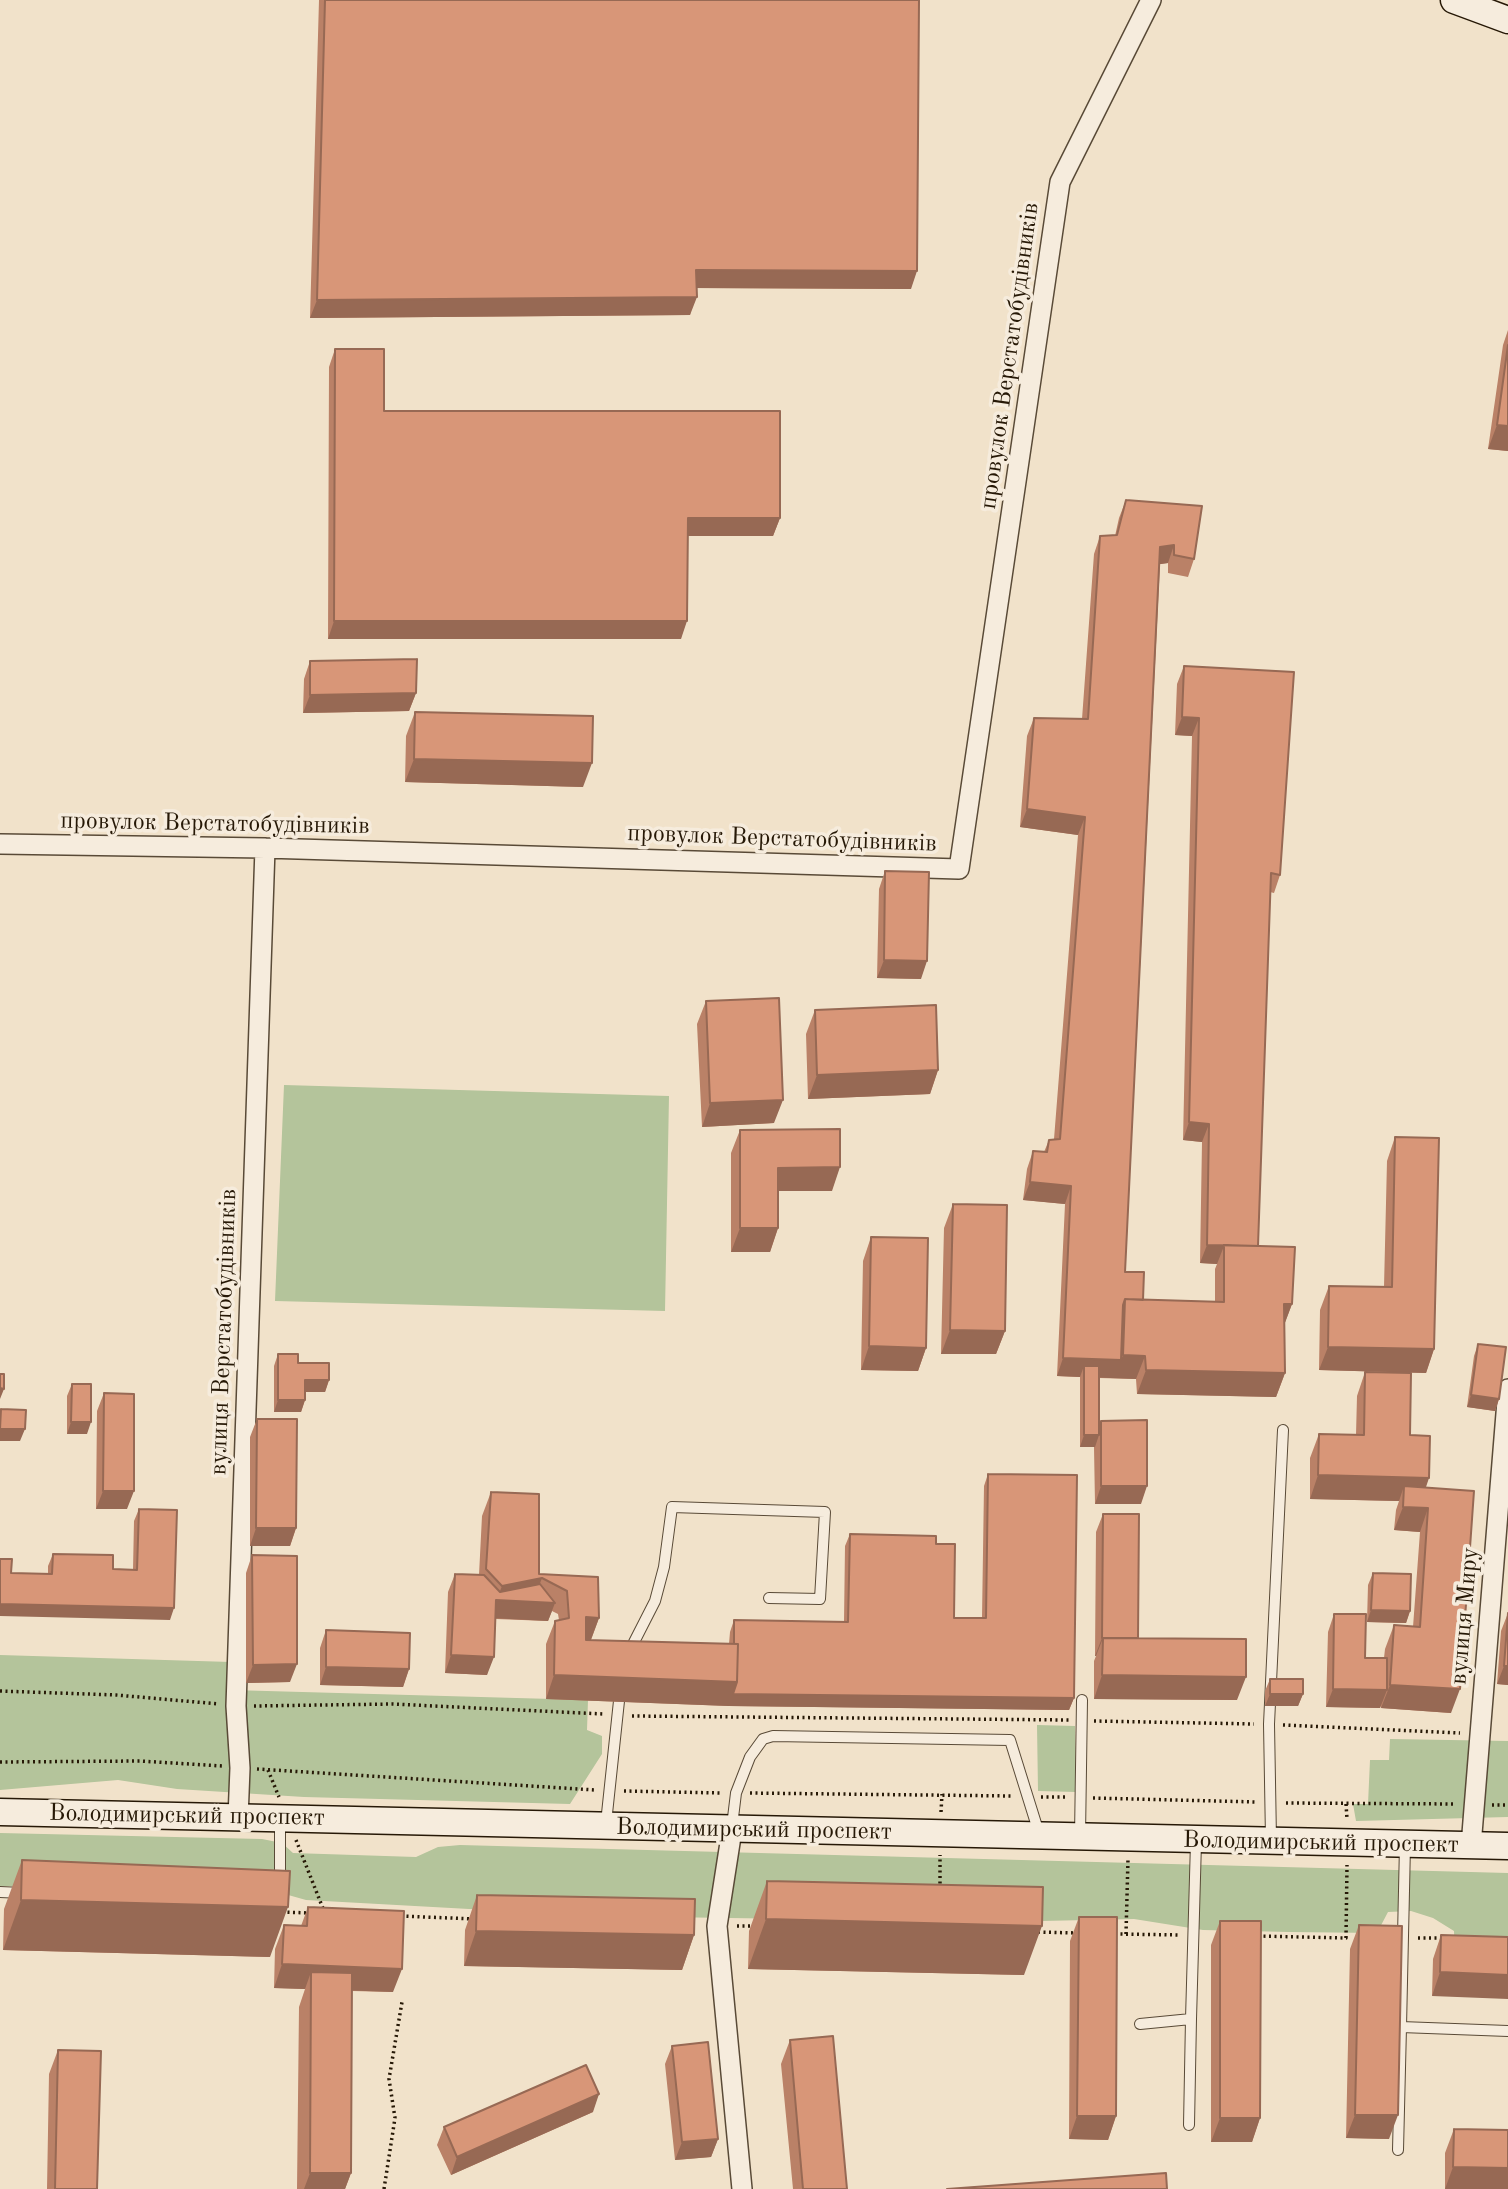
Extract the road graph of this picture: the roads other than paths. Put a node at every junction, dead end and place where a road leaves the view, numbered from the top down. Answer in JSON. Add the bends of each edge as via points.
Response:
{"nodes":[{"id":1,"x":1151,"y":0,"type":"edge"},
{"id":2,"x":1454,"y":0,"type":"edge"},
{"id":3,"x":1508,"y":20,"type":"edge"},
{"id":4,"x":0,"y":844,"type":"edge"},
{"id":5,"x":265,"y":848,"type":"junction"},
{"id":6,"x":1508,"y":1389,"type":"edge"},
{"id":7,"x":1283,"y":1430,"type":"dead end"},
{"id":8,"x":769,"y":1598,"type":"dead end"},
{"id":9,"x":622,"y":1665,"type":"edge"},
{"id":10,"x":1082,"y":1700,"type":"dead end"},
{"id":11,"x":620,"y":1701,"type":"dead end"},
{"id":12,"x":0,"y":1812,"type":"edge"},
{"id":13,"x":238,"y":1818,"type":"junction"},
{"id":14,"x":280,"y":1819,"type":"junction"},
{"id":15,"x":606,"y":1827,"type":"junction"},
{"id":16,"x":732,"y":1830,"type":"junction"},
{"id":17,"x":1040,"y":1837,"type":"junction"},
{"id":18,"x":1080,"y":1838,"type":"junction"},
{"id":19,"x":1196,"y":1842,"type":"junction"},
{"id":20,"x":1271,"y":1843,"type":"junction"},
{"id":21,"x":1405,"y":1845,"type":"junction"},
{"id":22,"x":1471,"y":1846,"type":"junction"},
{"id":23,"x":1508,"y":1846,"type":"edge"},
{"id":24,"x":0,"y":1892,"type":"edge"},
{"id":25,"x":280,"y":1892,"type":"edge"},
{"id":26,"x":40,"y":1894,"type":"edge"},
{"id":27,"x":1191,"y":2019,"type":"junction"},
{"id":28,"x":1140,"y":2024,"type":"dead end"},
{"id":29,"x":1401,"y":2027,"type":"junction"},
{"id":30,"x":1508,"y":2031,"type":"edge"},
{"id":31,"x":1189,"y":2125,"type":"dead end"},
{"id":32,"x":1398,"y":2150,"type":"dead end"},
{"id":33,"x":742,"y":2189,"type":"edge"}],
"edges":[{"from":1,"to":5,"type":"street","name":"провулок Верстатобудівників","via":[[1060,182],[959,869]]},
{"from":2,"to":3,"type":"main road"},
{"from":4,"to":5,"type":"street","name":"провулок Верстатобудівників"},
{"from":5,"to":13,"type":"street","name":"вулиця Верстатобудівників","via":[[236,1706]]},
{"from":6,"to":22,"type":"street","name":"вулиця Миру"},
{"from":7,"to":20,"type":"lane","via":[[1269,1724]]},
{"from":8,"to":9,"type":"lane","via":[[820,1599],[825,1512],[671,1507],[655,1601]]},
{"from":10,"to":18,"type":"lane"},
{"from":11,"to":15,"type":"lane"},
{"from":12,"to":13,"type":"main road","name":"Володимирський проспект"},
{"from":13,"to":14,"type":"main road","name":"Володимирський проспект"},
{"from":14,"to":15,"type":"main road","name":"Володимирський проспект"},
{"from":14,"to":25,"type":"lane"},
{"from":15,"to":16,"type":"main road","name":"Володимирський проспект"},
{"from":16,"to":17,"type":"main road","name":"Володимирський проспект"},
{"from":16,"to":17,"type":"lane","via":[[736,1793],[750,1757],[763,1740],[773,1736],[1010,1740]]},
{"from":16,"to":33,"type":"street","via":[[717,1926]]},
{"from":17,"to":18,"type":"main road","name":"Володимирський проспект"},
{"from":18,"to":19,"type":"main road","name":"Володимирський проспект"},
{"from":19,"to":20,"type":"main road","name":"Володимирський проспект"},
{"from":19,"to":27,"type":"lane"},
{"from":20,"to":21,"type":"main road","name":"Володимирський проспект"},
{"from":21,"to":22,"type":"main road","name":"Володимирський проспект"},
{"from":21,"to":29,"type":"lane"},
{"from":22,"to":23,"type":"main road","name":"Володимирський проспект"},
{"from":24,"to":26,"type":"lane"},
{"from":27,"to":28,"type":"lane"},
{"from":27,"to":31,"type":"lane"},
{"from":29,"to":30,"type":"lane"},
{"from":29,"to":32,"type":"lane"}]}
